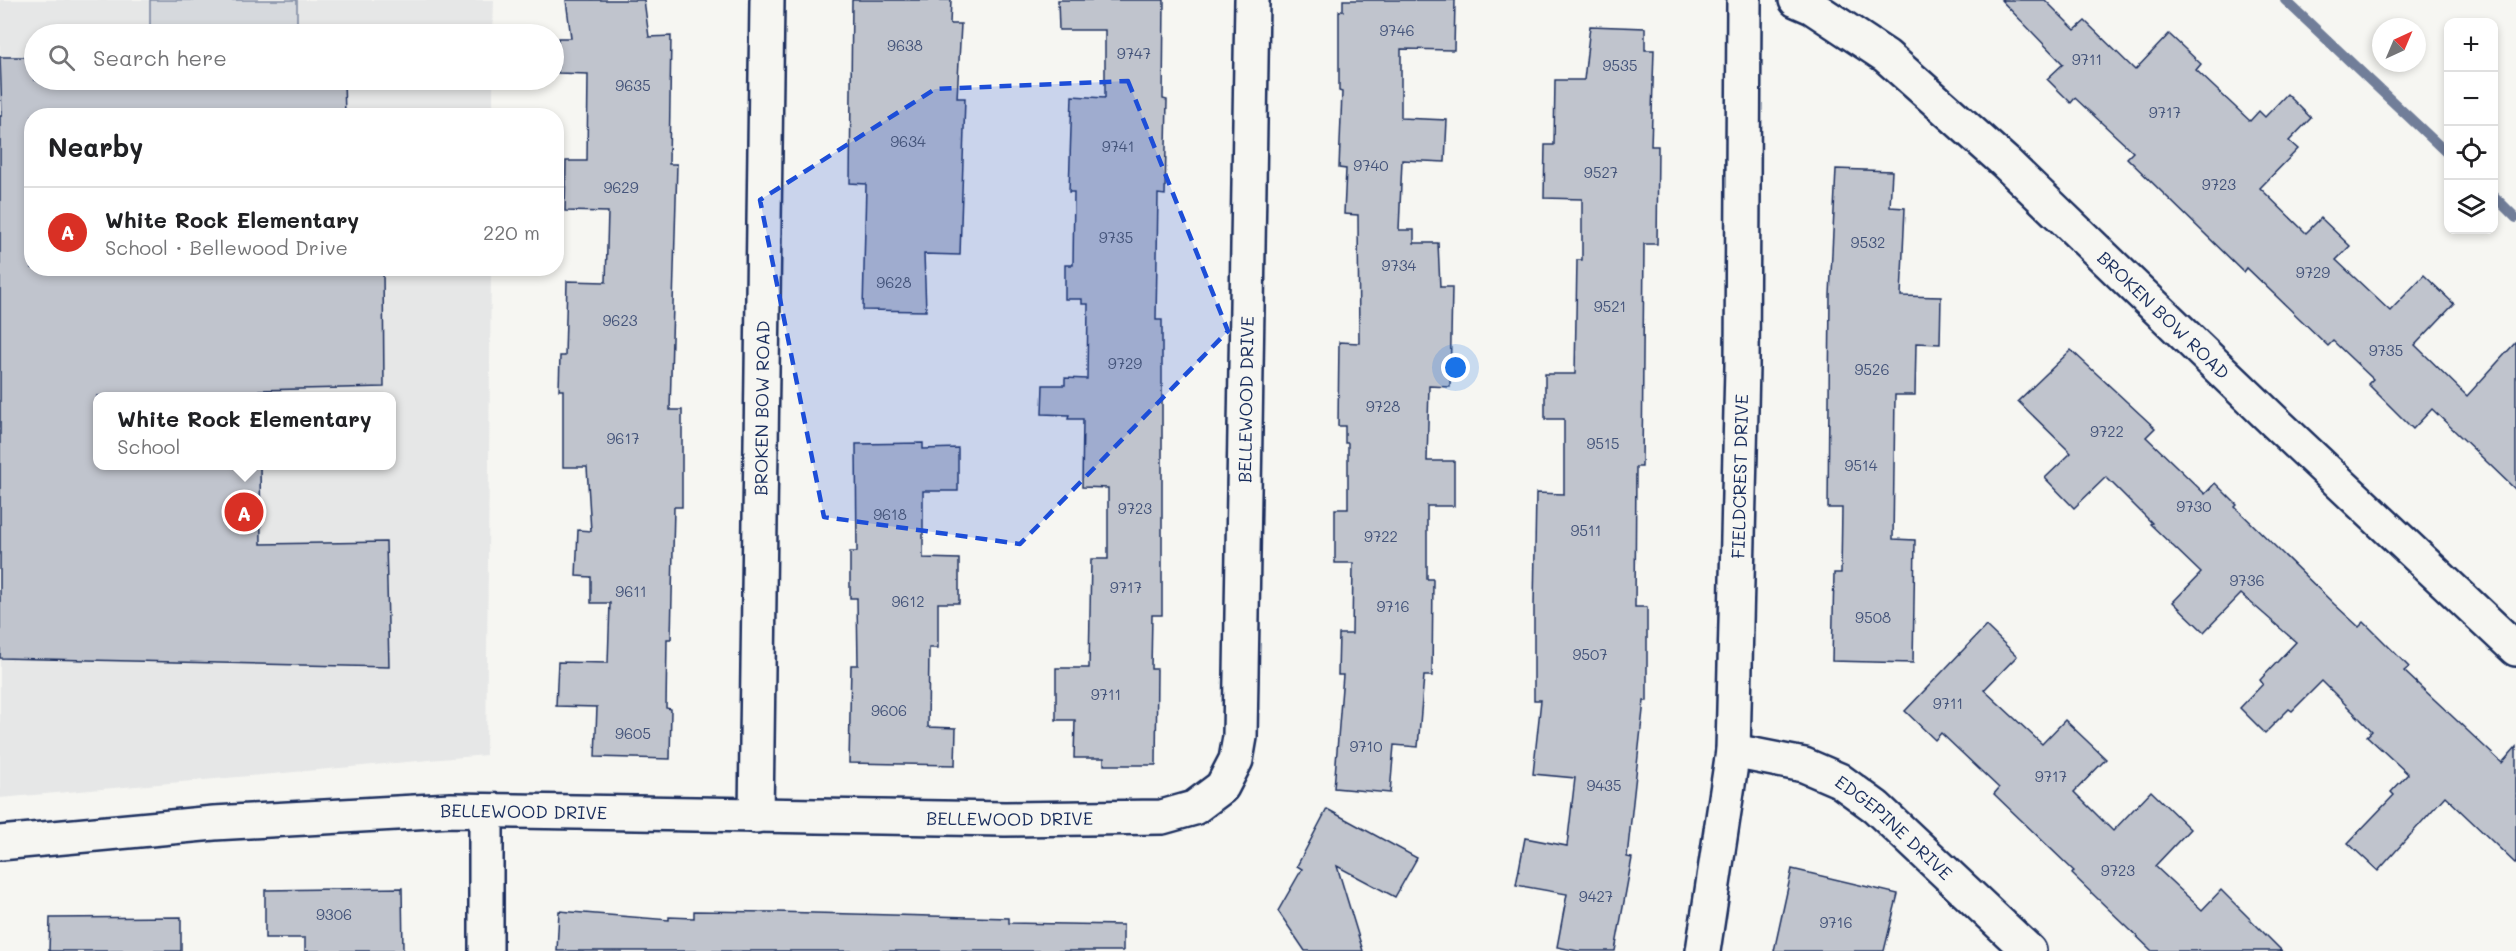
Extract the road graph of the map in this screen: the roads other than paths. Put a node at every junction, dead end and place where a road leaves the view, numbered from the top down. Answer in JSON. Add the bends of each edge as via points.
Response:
{"nodes":[{"id":1,"x":767,"y":0,"type":"edge"},
{"id":2,"x":1252,"y":0,"type":"edge"},
{"id":3,"x":1744,"y":0,"type":"edge"},
{"id":4,"x":1796,"y":0,"type":"edge"},
{"id":5,"x":2516,"y":649,"type":"edge"},
{"id":6,"x":1733,"y":751,"type":"junction"},
{"id":7,"x":486,"y":811,"type":"junction"},
{"id":8,"x":756,"y":816,"type":"junction"},
{"id":9,"x":0,"y":843,"type":"edge"},
{"id":10,"x":486,"y":951,"type":"edge"},
{"id":11,"x":1703,"y":951,"type":"edge"},
{"id":12,"x":2029,"y":951,"type":"edge"}],
"edges":[{"from":1,"to":8,"type":"street","name":"BROKEN BOW ROAD"},
{"from":2,"to":8,"type":"street","name":"BELLEWOOD DRIVE","via":[[1240,737],[1236,760],[1222,787],[1194,808],[1162,817]]},
{"from":3,"to":6,"type":"street","name":"FIELDCREST DRIVE","via":[[1742,366]]},
{"from":4,"to":5,"type":"street","name":"BROKEN BOW ROAD","via":[[1886,56],[2005,162]]},
{"from":6,"to":11,"type":"street","name":"FIELDCREST DRIVE"},
{"from":6,"to":12,"type":"street","name":"EDGEPINE DRIVE","via":[[1804,765],[1839,780],[1876,807]]},
{"from":7,"to":8,"type":"street","name":"BELLEWOOD DRIVE"},
{"from":7,"to":9,"type":"street","name":"BELLEWOOD DRIVE","via":[[214,823]]},
{"from":7,"to":10,"type":"street"}]}
